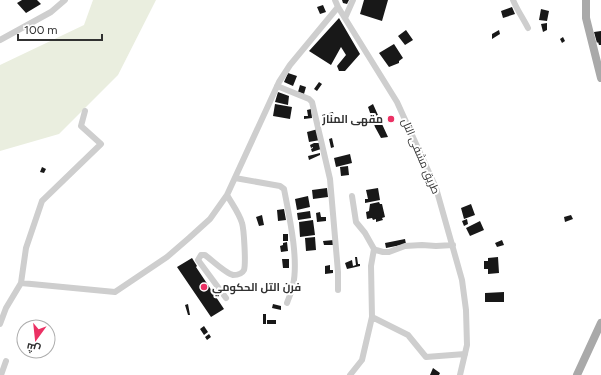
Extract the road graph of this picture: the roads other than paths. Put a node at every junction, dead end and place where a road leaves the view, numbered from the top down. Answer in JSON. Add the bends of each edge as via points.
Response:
{"nodes":[{"id":1,"x":65,"y":0,"type":"edge"},
{"id":2,"x":354,"y":0,"type":"edge"},
{"id":3,"x":513,"y":0,"type":"edge"},
{"id":4,"x":586,"y":0,"type":"edge"},
{"id":5,"x":336,"y":2,"type":"edge"},
{"id":6,"x":345,"y":18,"type":"junction"},
{"id":7,"x":528,"y":28,"type":"dead end"},
{"id":8,"x":0,"y":40,"type":"edge"},
{"id":9,"x":601,"y":78,"type":"edge"},
{"id":10,"x":277,"y":86,"type":"junction"},
{"id":11,"x":85,"y":111,"type":"dead end"},
{"id":12,"x":235,"y":178,"type":"junction"},
{"id":13,"x":227,"y":195,"type":"junction"},
{"id":14,"x":352,"y":196,"type":"dead end"},
{"id":15,"x":453,"y":245,"type":"junction"},
{"id":16,"x":374,"y":249,"type":"junction"},
{"id":17,"x":21,"y":283,"type":"junction"},
{"id":18,"x":338,"y":290,"type":"dead end"},
{"id":19,"x":226,"y":298,"type":"dead end"},
{"id":20,"x":287,"y":303,"type":"dead end"},
{"id":21,"x":372,"y":317,"type":"junction"},
{"id":22,"x":601,"y":323,"type":"edge"},
{"id":23,"x":0,"y":324,"type":"edge"},
{"id":24,"x":465,"y":354,"type":"junction"},
{"id":25,"x":6,"y":361,"type":"dead end"},
{"id":26,"x":1,"y":375,"type":"edge"},
{"id":27,"x":350,"y":375,"type":"edge"},
{"id":28,"x":460,"y":375,"type":"edge"},
{"id":29,"x":577,"y":375,"type":"edge"}],
"edges":[{"from":1,"to":8,"type":"street","via":[[51,12]]},
{"from":2,"to":6,"type":"street"},
{"from":3,"to":7,"type":"street"},
{"from":4,"to":9,"type":"main road","via":[[586,18]]},
{"from":5,"to":6,"type":"street","name":"طريق مشفى التل"},
{"from":5,"to":10,"type":"street"},
{"from":6,"to":15,"type":"street","name":"طريق مشفى التل","via":[[400,108],[436,188]]},
{"from":10,"to":12,"type":"street"},
{"from":10,"to":18,"type":"street","via":[[312,102],[330,180]]},
{"from":11,"to":17,"type":"street","via":[[81,126],[101,144],[42,201],[26,248]]},
{"from":12,"to":13,"type":"street"},
{"from":12,"to":20,"type":"street","via":[[280,186],[284,189],[293,244],[294,272]]},
{"from":13,"to":17,"type":"street","via":[[210,219],[190,238],[115,292]]},
{"from":13,"to":19,"type":"street","via":[[243,225],[244,269],[238,275],[233,275],[205,255],[198,260]]},
{"from":14,"to":16,"type":"street","via":[[356,222]]},
{"from":15,"to":16,"type":"street","via":[[405,246],[383,252]]},
{"from":15,"to":24,"type":"street","name":"طريق مشفى التل","via":[[466,310]]},
{"from":16,"to":21,"type":"street","via":[[371,266]]},
{"from":17,"to":23,"type":"street"},
{"from":21,"to":24,"type":"street","via":[[408,334],[426,357]]},
{"from":21,"to":27,"type":"street","via":[[362,360]]},
{"from":22,"to":29,"type":"main road"},
{"from":24,"to":28,"type":"street","name":"طريق مشفى التل"},
{"from":25,"to":26,"type":"street"}]}
